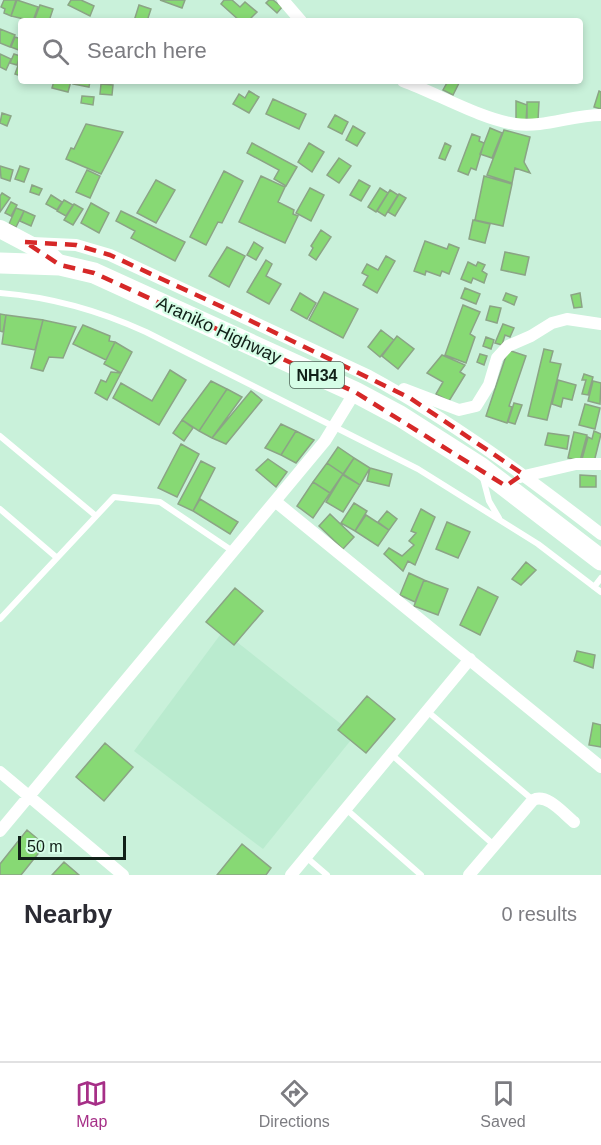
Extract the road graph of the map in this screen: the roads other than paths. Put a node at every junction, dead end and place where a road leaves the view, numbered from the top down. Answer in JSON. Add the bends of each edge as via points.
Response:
{"nodes":[{"id":1,"x":283,"y":0,"type":"edge"},
{"id":2,"x":298,"y":18,"type":"edge"},
{"id":3,"x":411,"y":84,"type":"edge"},
{"id":4,"x":601,"y":115,"type":"edge"},
{"id":5,"x":0,"y":229,"type":"edge"},
{"id":6,"x":25,"y":242,"type":"junction"},
{"id":7,"x":0,"y":262,"type":"edge"},
{"id":8,"x":60,"y":265,"type":"junction"},
{"id":9,"x":0,"y":293,"type":"edge"},
{"id":10,"x":260,"y":324,"type":"junction"},
{"id":11,"x":601,"y":324,"type":"edge"},
{"id":12,"x":299,"y":343,"type":"junction"},
{"id":13,"x":249,"y":344,"type":"junction"},
{"id":14,"x":289,"y":362,"type":"junction"},
{"id":15,"x":369,"y":376,"type":"junction"},
{"id":16,"x":355,"y":392,"type":"junction"},
{"id":17,"x":336,"y":427,"type":"junction"},
{"id":18,"x":0,"y":436,"type":"edge"},
{"id":19,"x":601,"y":464,"type":"edge"},
{"id":20,"x":480,"y":467,"type":"junction"},
{"id":21,"x":515,"y":480,"type":"junction"},
{"id":22,"x":276,"y":502,"type":"junction"},
{"id":23,"x":0,"y":509,"type":"edge"},
{"id":24,"x":96,"y":516,"type":"junction"},
{"id":25,"x":499,"y":519,"type":"junction"},
{"id":26,"x":601,"y":534,"type":"edge"},
{"id":27,"x":234,"y":552,"type":"junction"},
{"id":28,"x":56,"y":557,"type":"junction"},
{"id":29,"x":601,"y":560,"type":"edge"},
{"id":30,"x":601,"y":578,"type":"edge"},
{"id":31,"x":594,"y":587,"type":"junction"},
{"id":32,"x":601,"y":592,"type":"edge"},
{"id":33,"x":3,"y":610,"type":"edge"},
{"id":34,"x":0,"y":619,"type":"edge"},
{"id":35,"x":470,"y":659,"type":"junction"},
{"id":36,"x":427,"y":711,"type":"junction"},
{"id":37,"x":391,"y":754,"type":"junction"},
{"id":38,"x":601,"y":767,"type":"edge"},
{"id":39,"x":0,"y":771,"type":"edge"},
{"id":40,"x":29,"y":795,"type":"junction"},
{"id":41,"x":533,"y":800,"type":"junction"},
{"id":42,"x":346,"y":809,"type":"junction"},
{"id":43,"x":574,"y":822,"type":"dead end"},
{"id":44,"x":0,"y":831,"type":"edge"},
{"id":45,"x":495,"y":845,"type":"junction"},
{"id":46,"x":306,"y":857,"type":"junction"},
{"id":47,"x":123,"y":875,"type":"edge"},
{"id":48,"x":291,"y":875,"type":"edge"},
{"id":49,"x":327,"y":875,"type":"edge"},
{"id":50,"x":421,"y":875,"type":"edge"},
{"id":51,"x":469,"y":875,"type":"edge"}],
"edges":[{"from":1,"to":2,"type":"street"},
{"from":3,"to":4,"type":"street","via":[[514,124]]},
{"from":5,"to":6,"type":"main road"},
{"from":6,"to":8,"type":"main road"},
{"from":6,"to":10,"type":"street","via":[[76,245],[110,255]]},
{"from":7,"to":8,"type":"highway","name":"Araniko Highway","number":"NH34"},
{"from":8,"to":13,"type":"highway","name":"Araniko Highway","number":"NH34","via":[[94,273]]},
{"from":9,"to":17,"type":"lane","via":[[34,296],[115,318]]},
{"from":10,"to":12,"type":"street"},
{"from":10,"to":13,"type":"lane"},
{"from":11,"to":15,"type":"street","via":[[567,320],[552,323],[508,346],[497,358],[489,385],[476,406],[459,410]]},
{"from":12,"to":14,"type":"lane"},
{"from":12,"to":15,"type":"street"},
{"from":13,"to":14,"type":"highway","name":"Araniko Highway","number":"NH34"},
{"from":14,"to":16,"type":"highway","name":"Araniko Highway","number":"NH34"},
{"from":15,"to":21,"type":"street","via":[[410,398]]},
{"from":16,"to":17,"type":"street"},
{"from":16,"to":20,"type":"highway","name":"Araniko Highway","number":"NH34"},
{"from":17,"to":22,"type":"street"},
{"from":17,"to":25,"type":"lane","via":[[418,469]]},
{"from":18,"to":24,"type":"lane"},
{"from":19,"to":21,"type":"street","via":[[576,465]]},
{"from":20,"to":21,"type":"highway","name":"Araniko Highway","number":"NH34"},
{"from":20,"to":25,"type":"lane","via":[[489,501]]},
{"from":21,"to":26,"type":"street"},
{"from":21,"to":29,"type":"highway","name":"Araniko Highway","number":"NH34"},
{"from":22,"to":27,"type":"street"},
{"from":22,"to":35,"type":"street"},
{"from":23,"to":28,"type":"lane"},
{"from":24,"to":27,"type":"lane","via":[[114,497],[160,502]]},
{"from":24,"to":28,"type":"lane"},
{"from":25,"to":31,"type":"lane"},
{"from":27,"to":40,"type":"street"},
{"from":28,"to":33,"type":"lane"},
{"from":30,"to":31,"type":"lane"},
{"from":31,"to":32,"type":"lane"},
{"from":33,"to":34,"type":"lane"},
{"from":35,"to":36,"type":"street"},
{"from":35,"to":38,"type":"street"},
{"from":36,"to":37,"type":"street"},
{"from":36,"to":41,"type":"lane"},
{"from":37,"to":42,"type":"street"},
{"from":37,"to":45,"type":"lane"},
{"from":39,"to":40,"type":"street"},
{"from":40,"to":44,"type":"street"},
{"from":40,"to":47,"type":"street"},
{"from":41,"to":43,"type":"street","via":[[545,798]]},
{"from":41,"to":45,"type":"street"},
{"from":42,"to":46,"type":"street"},
{"from":42,"to":50,"type":"lane"},
{"from":45,"to":51,"type":"street"},
{"from":46,"to":48,"type":"street"},
{"from":46,"to":49,"type":"lane"}]}
